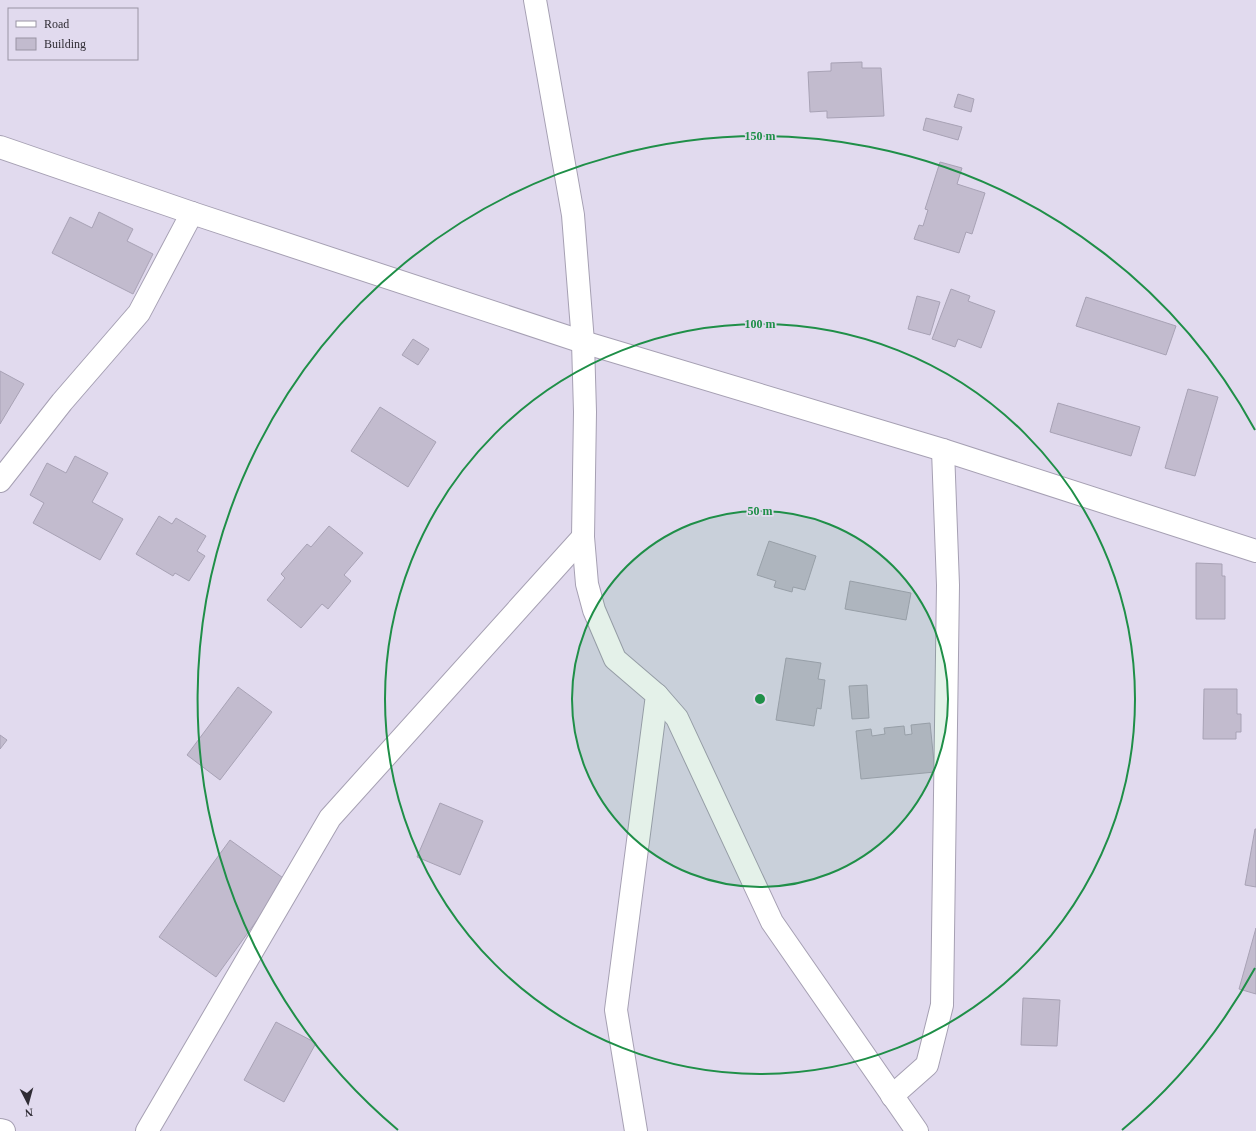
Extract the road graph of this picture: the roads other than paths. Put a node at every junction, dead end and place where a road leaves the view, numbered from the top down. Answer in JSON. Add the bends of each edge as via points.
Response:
{"nodes":[{"id":1,"x":535,"y":0,"type":"edge"},
{"id":2,"x":0,"y":147,"type":"edge"},
{"id":3,"x":192,"y":213,"type":"junction"},
{"id":4,"x":583,"y":342,"type":"junction"},
{"id":5,"x":943,"y":450,"type":"junction"},
{"id":6,"x":0,"y":481,"type":"edge"},
{"id":7,"x":583,"y":537,"type":"junction"},
{"id":8,"x":1256,"y":551,"type":"edge"},
{"id":9,"x":657,"y":695,"type":"junction"},
{"id":10,"x":892,"y":1096,"type":"junction"},
{"id":11,"x":0,"y":1130,"type":"edge"},
{"id":12,"x":4,"y":1131,"type":"edge"},
{"id":13,"x":147,"y":1131,"type":"edge"},
{"id":14,"x":636,"y":1131,"type":"edge"},
{"id":15,"x":917,"y":1131,"type":"edge"}],
"edges":[{"from":1,"to":4,"type":"street","via":[[573,215]]},
{"from":2,"to":3,"type":"street"},
{"from":3,"to":4,"type":"street"},
{"from":3,"to":6,"type":"street","via":[[139,313],[62,402]]},
{"from":4,"to":5,"type":"street"},
{"from":4,"to":7,"type":"street"},
{"from":5,"to":8,"type":"street"},
{"from":5,"to":10,"type":"street","via":[[948,585],[942,1005],[927,1065]]},
{"from":7,"to":9,"type":"street","via":[[587,584],[594,610],[615,659]]},
{"from":7,"to":13,"type":"street","via":[[330,818]]},
{"from":9,"to":10,"type":"street","via":[[677,718],[772,922]]},
{"from":9,"to":14,"type":"street","via":[[616,1010]]},
{"from":10,"to":15,"type":"street"},
{"from":11,"to":12,"type":"street"}]}
